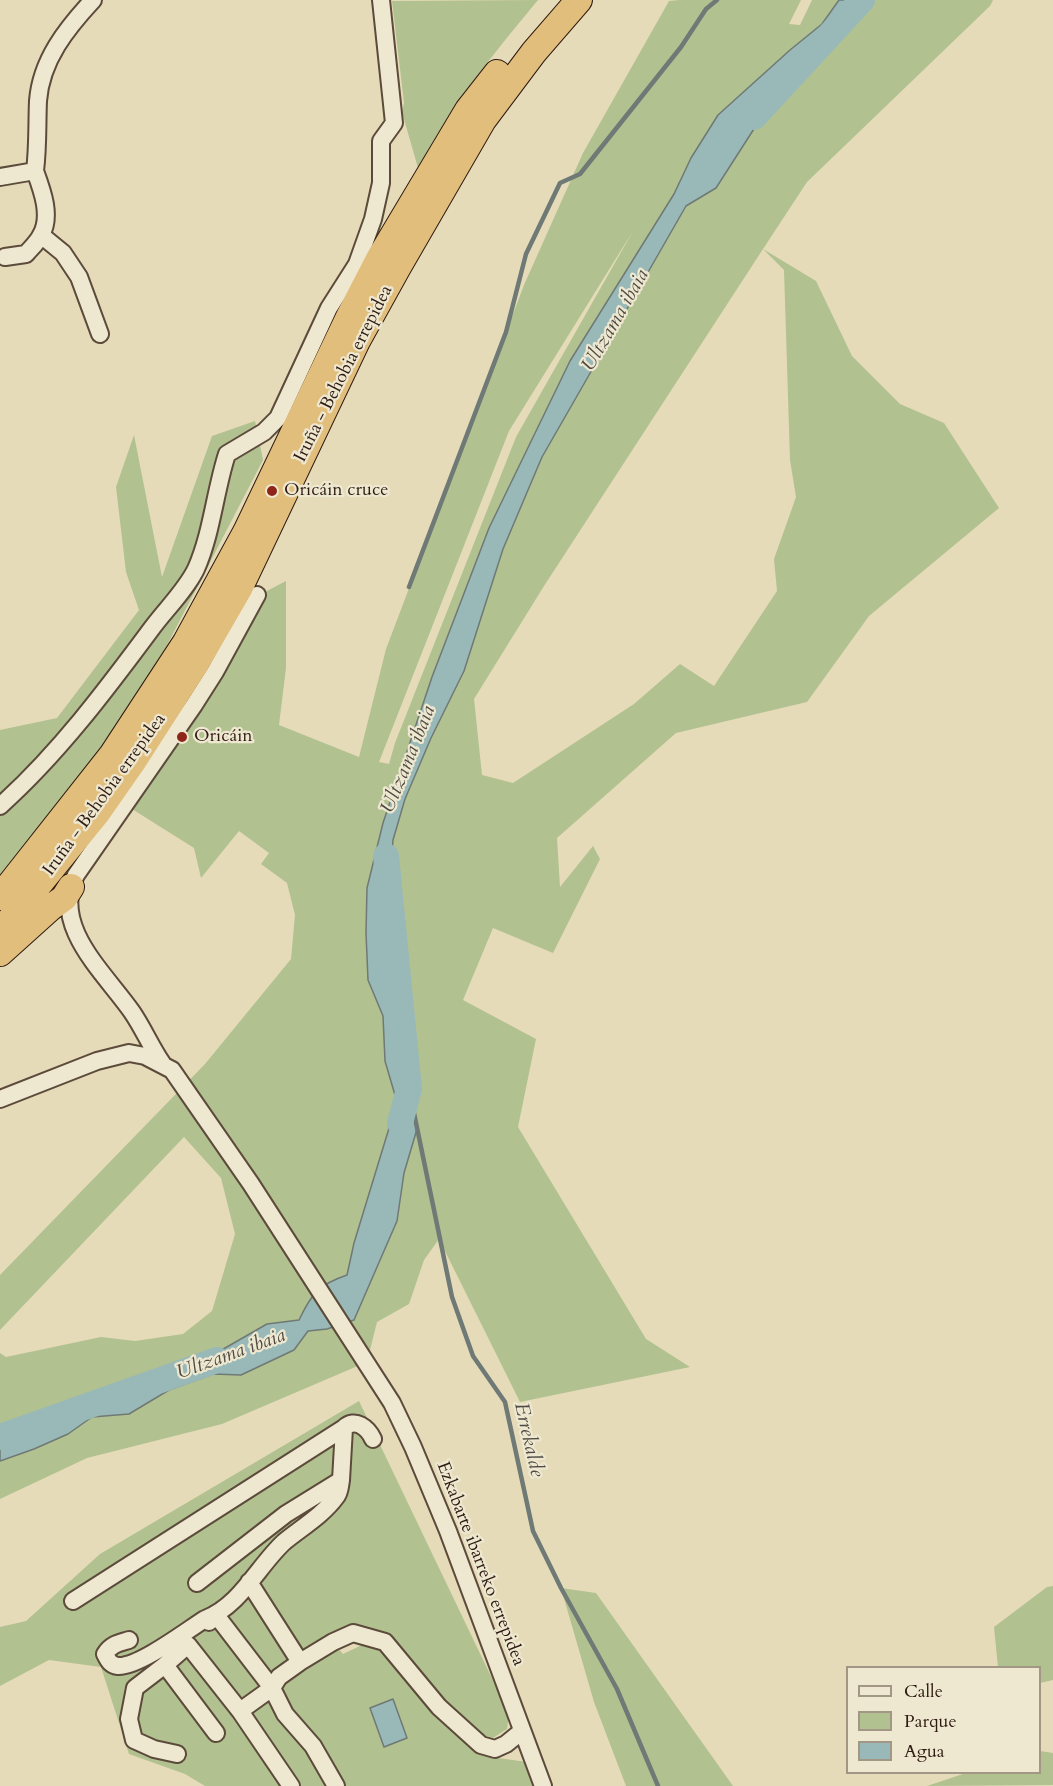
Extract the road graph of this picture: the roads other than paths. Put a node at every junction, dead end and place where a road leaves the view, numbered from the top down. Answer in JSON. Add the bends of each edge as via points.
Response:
{"nodes":[{"id":1,"x":93,"y":0,"type":"edge"},
{"id":2,"x":381,"y":0,"type":"edge"},
{"id":3,"x":555,"y":0,"type":"edge"},
{"id":4,"x":579,"y":0,"type":"edge"},
{"id":5,"x":35,"y":171,"type":"junction"},
{"id":6,"x":0,"y":177,"type":"edge"},
{"id":7,"x":41,"y":235,"type":"junction"},
{"id":8,"x":5,"y":257,"type":"dead end"},
{"id":9,"x":100,"y":334,"type":"dead end"},
{"id":10,"x":257,"y":595,"type":"dead end"},
{"id":11,"x":0,"y":806,"type":"edge"},
{"id":12,"x":71,"y":887,"type":"junction"},
{"id":13,"x":0,"y":897,"type":"edge"},
{"id":14,"x":0,"y":932,"type":"edge"},
{"id":15,"x":0,"y":953,"type":"edge"},
{"id":16,"x":133,"y":1013,"type":"junction"},
{"id":17,"x":126,"y":1054,"type":"junction"},
{"id":18,"x":162,"y":1064,"type":"junction"},
{"id":19,"x":0,"y":1099,"type":"edge"},
{"id":20,"x":344,"y":1428,"type":"junction"},
{"id":21,"x":373,"y":1439,"type":"dead end"},
{"id":22,"x":341,"y":1480,"type":"junction"},
{"id":23,"x":249,"y":1582,"type":"junction"},
{"id":24,"x":197,"y":1583,"type":"dead end"},
{"id":25,"x":73,"y":1601,"type":"dead end"},
{"id":26,"x":216,"y":1615,"type":"junction"},
{"id":27,"x":129,"y":1640,"type":"dead end"},
{"id":28,"x":188,"y":1645,"type":"junction"},
{"id":29,"x":300,"y":1662,"type":"junction"},
{"id":30,"x":165,"y":1665,"type":"junction"},
{"id":31,"x":273,"y":1688,"type":"junction"},
{"id":32,"x":240,"y":1711,"type":"junction"},
{"id":33,"x":522,"y":1731,"type":"junction"},
{"id":34,"x":216,"y":1733,"type":"dead end"},
{"id":35,"x":495,"y":1749,"type":"junction"},
{"id":36,"x":177,"y":1754,"type":"dead end"},
{"id":37,"x":530,"y":1755,"type":"junction"},
{"id":38,"x":291,"y":1786,"type":"edge"},
{"id":39,"x":336,"y":1786,"type":"edge"},
{"id":40,"x":543,"y":1786,"type":"edge"}],
"edges":[{"from":1,"to":5,"type":"street","via":[[49,57],[38,98]]},
{"from":2,"to":11,"type":"street","via":[[394,123],[381,141],[381,183],[357,264],[329,308],[278,418],[264,432],[227,454],[195,570],[76,726]]},
{"from":3,"to":13,"type":"highway","name":"Iruña - Behobia errepidea","via":[[468,110],[379,260],[246,532],[186,642],[112,755]]},
{"from":4,"to":14,"type":"highway","name":"Iruña - Behobia errepidea","via":[[483,120],[398,267],[357,341],[240,587],[195,666],[97,813]]},
{"from":5,"to":6,"type":"street"},
{"from":5,"to":7,"type":"street","via":[[43,191],[46,221]]},
{"from":7,"to":8,"type":"street","via":[[26,254]]},
{"from":7,"to":9,"type":"street","via":[[63,253],[79,277]]},
{"from":10,"to":12,"type":"street","via":[[194,705],[80,868]]},
{"from":12,"to":15,"type":"highway","via":[[64,898]]},
{"from":12,"to":16,"type":"street","via":[[70,914],[77,935]]},
{"from":16,"to":17,"type":"street","via":[[134,1026]]},
{"from":16,"to":18,"type":"street"},
{"from":17,"to":18,"type":"street","via":[[145,1056]]},
{"from":17,"to":19,"type":"street","via":[[97,1061]]},
{"from":18,"to":33,"type":"street","name":"Ezkabarte ibarreko errepidea","via":[[187,1089],[392,1403],[448,1531]]},
{"from":20,"to":21,"type":"street","via":[[357,1424]]},
{"from":20,"to":22,"type":"street"},
{"from":20,"to":25,"type":"street"},
{"from":22,"to":23,"type":"street","via":[[339,1495],[282,1544]]},
{"from":22,"to":24,"type":"street","via":[[286,1514]]},
{"from":23,"to":26,"type":"street"},
{"from":23,"to":29,"type":"street"},
{"from":26,"to":27,"type":"street","via":[[130,1665],[108,1662],[108,1649]]},
{"from":26,"to":28,"type":"street"},
{"from":26,"to":31,"type":"street"},
{"from":28,"to":30,"type":"street"},
{"from":28,"to":32,"type":"street"},
{"from":29,"to":31,"type":"street","via":[[279,1677]]},
{"from":29,"to":35,"type":"street","via":[[353,1633],[385,1642],[439,1707],[481,1745]]},
{"from":30,"to":34,"type":"street"},
{"from":30,"to":36,"type":"street","via":[[135,1688],[129,1719],[134,1740]]},
{"from":31,"to":32,"type":"street"},
{"from":31,"to":39,"type":"street","via":[[285,1714],[313,1746]]},
{"from":32,"to":38,"type":"street"},
{"from":33,"to":35,"type":"street"},
{"from":33,"to":37,"type":"street","name":"Ezkabarte ibarreko errepidea"},
{"from":35,"to":37,"type":"street"},
{"from":37,"to":40,"type":"street","name":"Ezkabarte ibarreko errepidea"}]}
